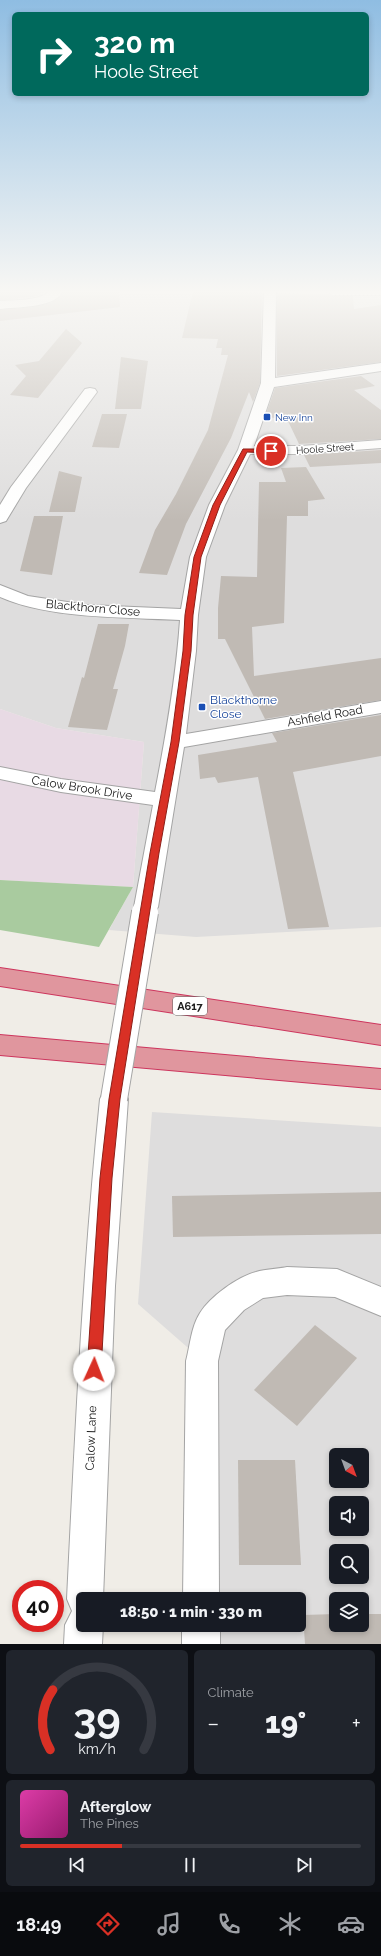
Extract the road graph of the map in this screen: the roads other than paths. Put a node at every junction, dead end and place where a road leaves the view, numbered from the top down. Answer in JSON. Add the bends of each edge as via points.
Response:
{"nodes":[{"id":1,"x":268,"y":368,"type":"edge"},
{"id":2,"x":377,"y":368,"type":"edge"},
{"id":3,"x":268,"y":383,"type":"junction"},
{"id":4,"x":80,"y":399,"type":"dead end"},
{"id":5,"x":381,"y":444,"type":"edge"},
{"id":6,"x":245,"y":450,"type":"junction"},
{"id":7,"x":0,"y":518,"type":"edge"},
{"id":8,"x":0,"y":590,"type":"edge"},
{"id":9,"x":189,"y":615,"type":"junction"},
{"id":10,"x":381,"y":707,"type":"edge"},
{"id":11,"x":175,"y":742,"type":"junction"},
{"id":12,"x":0,"y":773,"type":"edge"},
{"id":13,"x":164,"y":800,"type":"junction"},
{"id":14,"x":0,"y":977,"type":"edge"},
{"id":15,"x":381,"y":1036,"type":"edge"},
{"id":16,"x":0,"y":1045,"type":"edge"},
{"id":17,"x":381,"y":1079,"type":"edge"},
{"id":18,"x":381,"y":1302,"type":"edge"},
{"id":19,"x":85,"y":1592,"type":"edge"},
{"id":20,"x":201,"y":1592,"type":"edge"},
{"id":21,"x":84,"y":1632,"type":"edge"},
{"id":22,"x":201,"y":1632,"type":"edge"},
{"id":23,"x":83,"y":1644,"type":"edge"},
{"id":24,"x":201,"y":1644,"type":"edge"}],
"edges":[{"from":1,"to":3,"type":"street","name":"Calow Lane"},
{"from":2,"to":3,"type":"street"},
{"from":3,"to":6,"type":"street","name":"Calow Lane"},
{"from":4,"to":7,"type":"street"},
{"from":5,"to":6,"type":"street","name":"Hoole Street","via":[[301,450]]},
{"from":6,"to":9,"type":"street","name":"Calow Lane","via":[[217,505],[198,557]]},
{"from":8,"to":9,"type":"street","name":"Blackthorn Close","via":[[24,601],[87,610]]},
{"from":9,"to":11,"type":"street","name":"Calow Lane"},
{"from":10,"to":11,"type":"street","name":"Ashfield Road"},
{"from":11,"to":13,"type":"street","name":"Calow Lane"},
{"from":12,"to":13,"type":"street","name":"Calow Brook Drive","via":[[23,779]]},
{"from":13,"to":19,"type":"street","name":"Calow Lane","bridge":true,"via":[[114,1099],[106,1178],[96,1324]]},
{"from":14,"to":15,"type":"highway","number":"A617"},
{"from":16,"to":17,"type":"highway"},
{"from":18,"to":20,"type":"street","via":[[337,1283],[280,1282],[257,1285],[234,1300],[211,1323],[202,1361]]},
{"from":21,"to":23,"type":"street"},
{"from":22,"to":24,"type":"street"}]}
